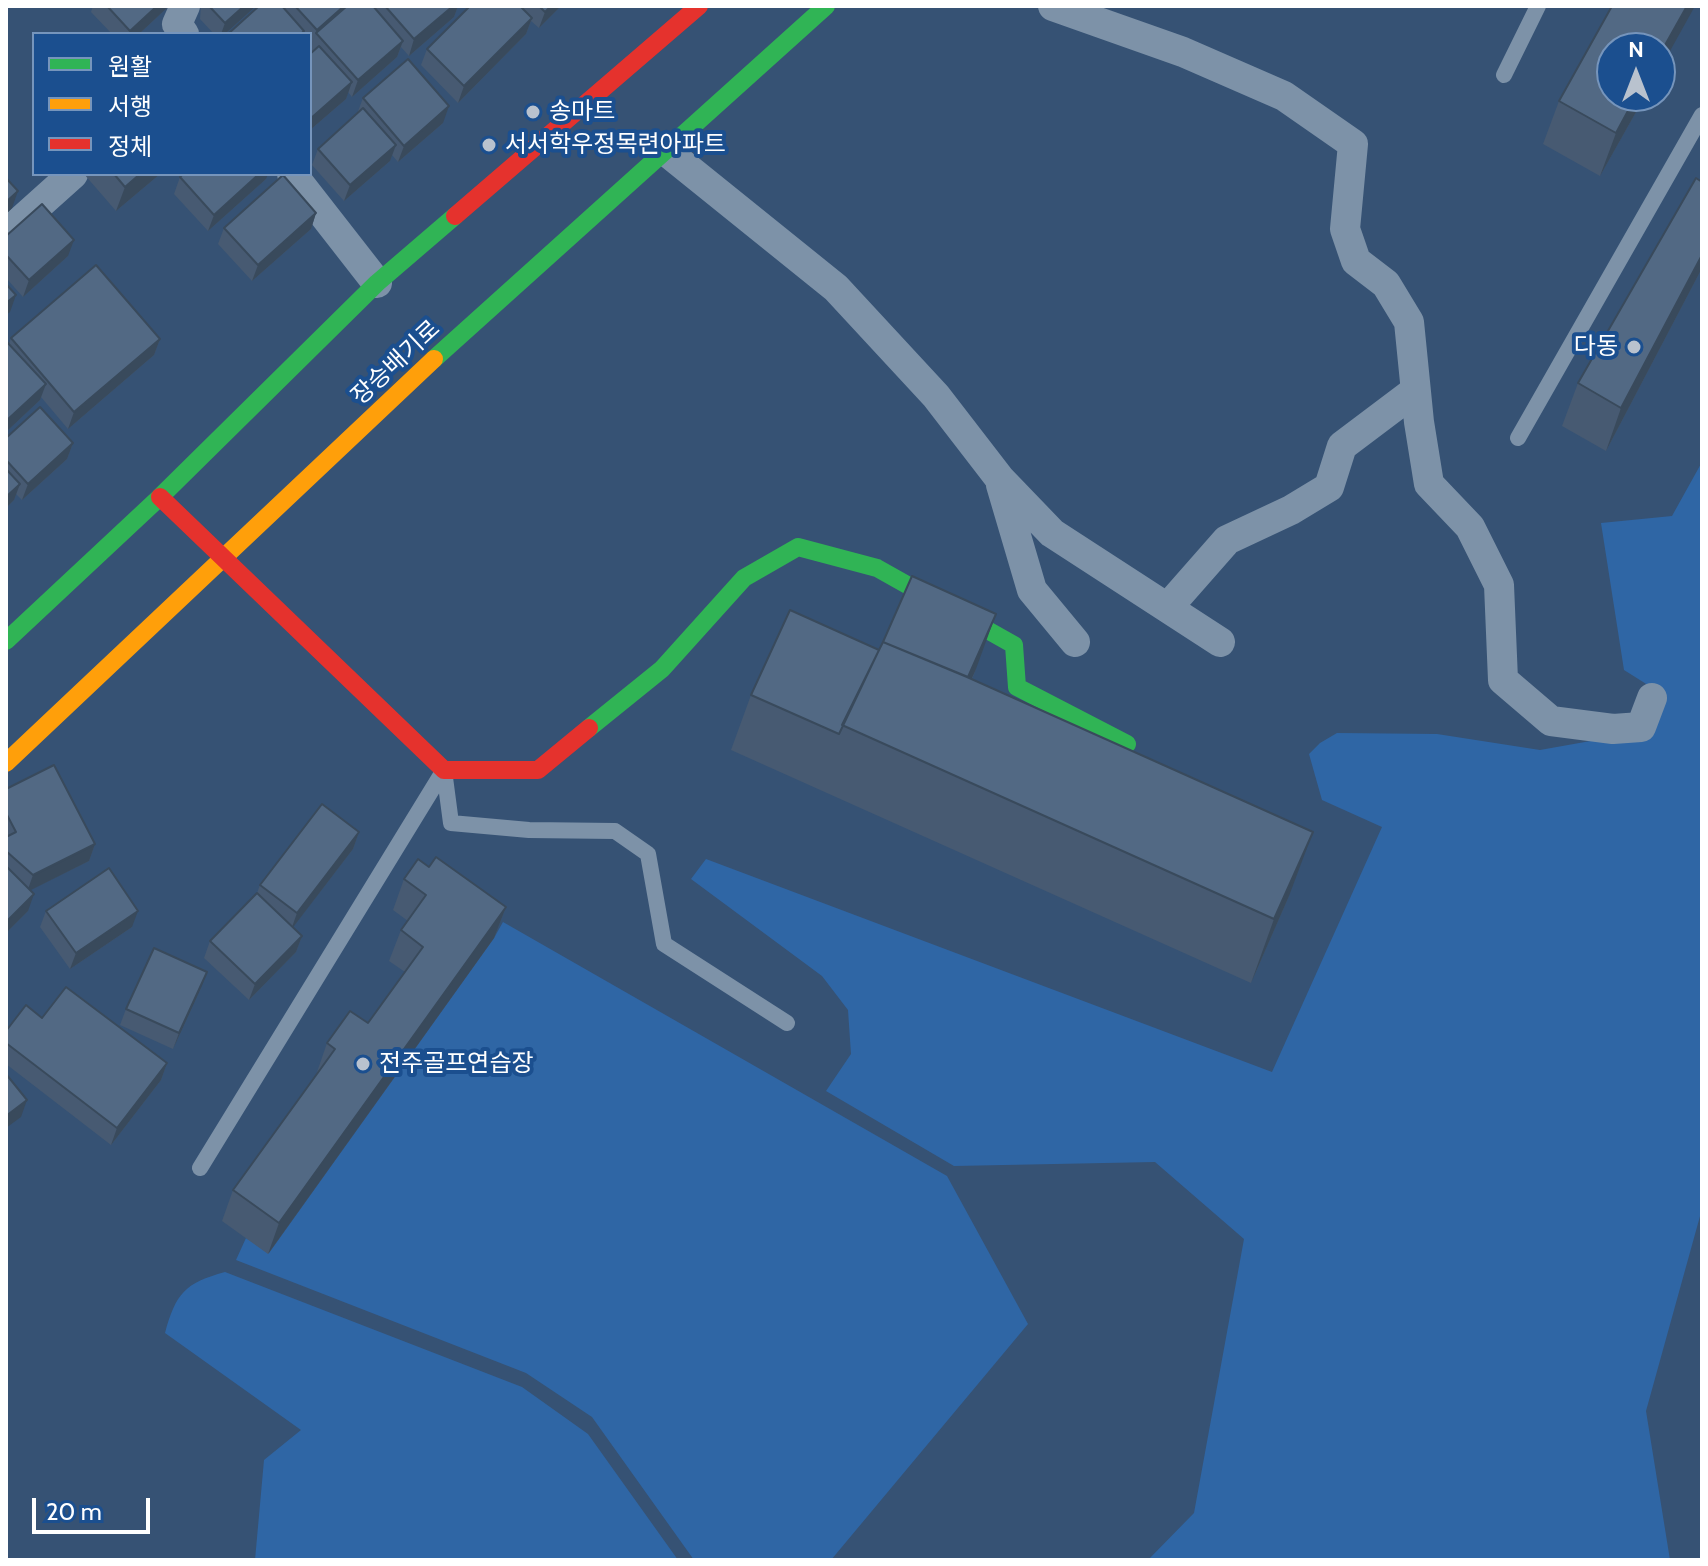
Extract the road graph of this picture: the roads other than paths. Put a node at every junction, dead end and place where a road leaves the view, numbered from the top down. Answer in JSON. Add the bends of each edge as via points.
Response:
{"nodes":[{"id":1,"x":185,"y":6,"type":"edge"},
{"id":2,"x":699,"y":6,"type":"edge"},
{"id":3,"x":826,"y":6,"type":"edge"},
{"id":4,"x":1053,"y":6,"type":"edge"},
{"id":5,"x":1538,"y":6,"type":"edge"},
{"id":6,"x":183,"y":32,"type":"edge"},
{"id":7,"x":1504,"y":75,"type":"dead end"},
{"id":8,"x":1702,"y":115,"type":"edge"},
{"id":9,"x":666,"y":151,"type":"junction"},
{"id":10,"x":71,"y":176,"type":"edge"},
{"id":11,"x":294,"y":176,"type":"edge"},
{"id":12,"x":6,"y":234,"type":"edge"},
{"id":13,"x":377,"y":283,"type":"junction"},
{"id":14,"x":1415,"y":391,"type":"junction"},
{"id":15,"x":1518,"y":438,"type":"dead end"},
{"id":16,"x":1000,"y":479,"type":"junction"},
{"id":17,"x":160,"y":497,"type":"junction"},
{"id":18,"x":222,"y":558,"type":"junction"},
{"id":19,"x":1169,"y":606,"type":"junction"},
{"id":20,"x":8,"y":635,"type":"edge"},
{"id":21,"x":1075,"y":642,"type":"dead end"},
{"id":22,"x":1220,"y":642,"type":"dead end"},
{"id":23,"x":1652,"y":698,"type":"dead end"},
{"id":24,"x":1127,"y":744,"type":"dead end"},
{"id":25,"x":6,"y":763,"type":"edge"},
{"id":26,"x":444,"y":770,"type":"junction"},
{"id":27,"x":787,"y":1023,"type":"dead end"},
{"id":28,"x":200,"y":1168,"type":"dead end"}],
"edges":[{"from":1,"to":6,"type":"street","via":[[177,24]]},
{"from":2,"to":13,"type":"street"},
{"from":3,"to":9,"type":"street","name":"장승배기로"},
{"from":4,"to":14,"type":"street","via":[[1183,52],[1284,96],[1353,144],[1345,229],[1356,261],[1386,284],[1409,322]]},
{"from":5,"to":7,"type":"lane"},
{"from":8,"to":15,"type":"lane"},
{"from":9,"to":16,"type":"street","via":[[836,288],[936,396]]},
{"from":9,"to":18,"type":"street","name":"장승배기로"},
{"from":10,"to":12,"type":"street"},
{"from":11,"to":13,"type":"street"},
{"from":13,"to":17,"type":"street"},
{"from":14,"to":19,"type":"street","via":[[1342,446],[1329,487],[1227,540]]},
{"from":14,"to":23,"type":"street","via":[[1429,484],[1470,527],[1499,585],[1503,680],[1551,721],[1613,729],[1641,727]]},
{"from":16,"to":19,"type":"street","via":[[1052,533]]},
{"from":16,"to":21,"type":"street","via":[[1032,590]]},
{"from":17,"to":18,"type":"street"},
{"from":17,"to":20,"type":"street"},
{"from":18,"to":25,"type":"street","name":"장승배기로"},
{"from":18,"to":26,"type":"street"},
{"from":19,"to":22,"type":"street"},
{"from":24,"to":26,"type":"street","via":[[1017,687],[1014,645],[877,568],[798,547],[744,578],[662,669],[538,770]]},
{"from":26,"to":27,"type":"lane","via":[[451,823],[615,831],[648,854],[664,944]]},
{"from":26,"to":28,"type":"lane"}]}
